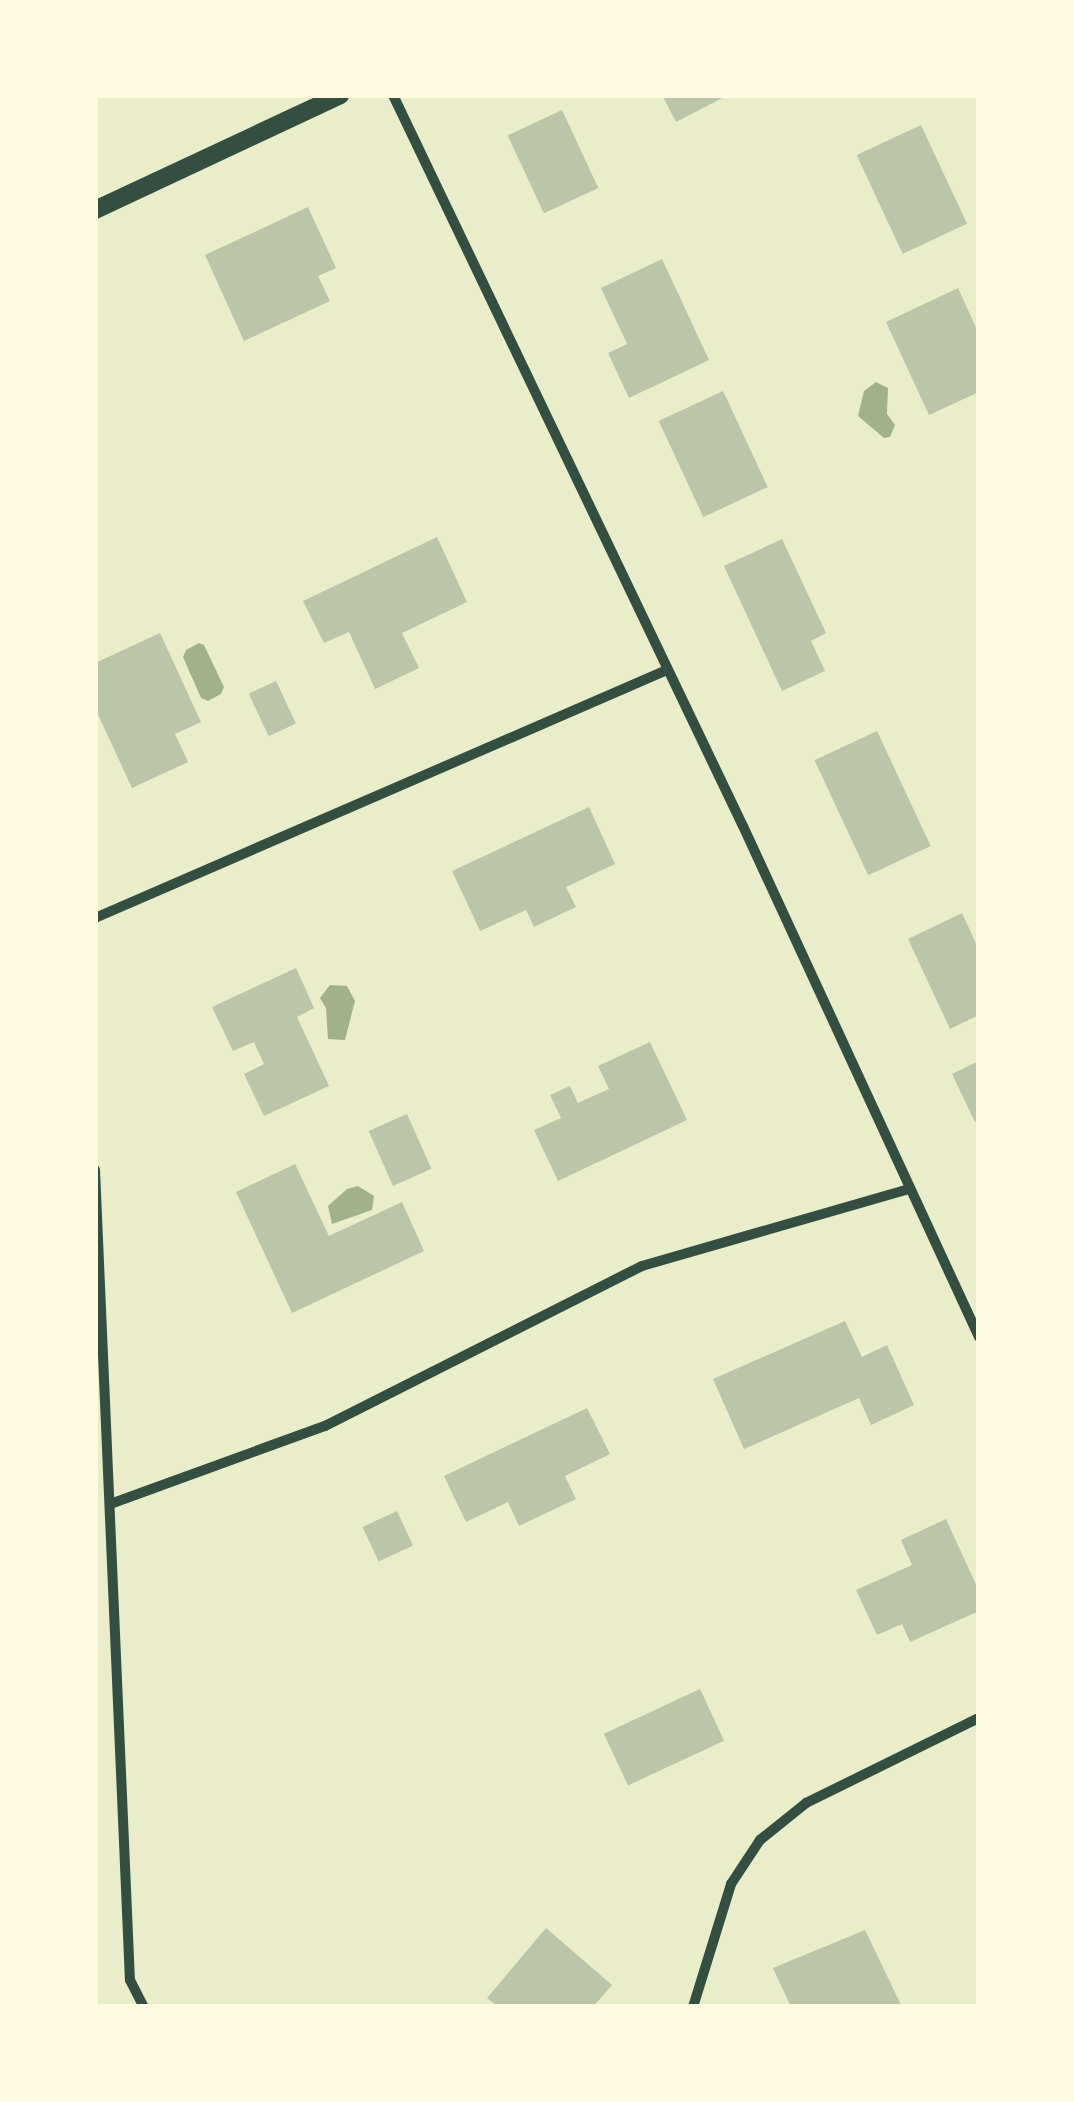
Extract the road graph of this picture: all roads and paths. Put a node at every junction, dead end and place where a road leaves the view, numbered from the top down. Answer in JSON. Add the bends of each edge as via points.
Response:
{"nodes":[{"id":1,"x":340,"y":95,"type":"edge"},
{"id":2,"x":394,"y":95,"type":"edge"},
{"id":3,"x":95,"y":210,"type":"edge"},
{"id":4,"x":667,"y":670,"type":"junction"},
{"id":5,"x":95,"y":918,"type":"edge"},
{"id":6,"x":95,"y":1170,"type":"edge"},
{"id":7,"x":908,"y":1188,"type":"junction"},
{"id":8,"x":979,"y":1337,"type":"edge"},
{"id":9,"x":113,"y":1503,"type":"junction"},
{"id":10,"x":979,"y":1718,"type":"edge"},
{"id":11,"x":144,"y":2007,"type":"edge"},
{"id":12,"x":692,"y":2007,"type":"edge"}],
"edges":[{"from":1,"to":3,"type":"street"},
{"from":2,"to":4,"type":"street"},
{"from":4,"to":5,"type":"street"},
{"from":4,"to":7,"type":"street"},
{"from":6,"to":9,"type":"street"},
{"from":7,"to":8,"type":"street"},
{"from":7,"to":9,"type":"street","via":[[642,1266],[325,1426]]},
{"from":9,"to":11,"type":"street","via":[[130,1980]]},
{"from":10,"to":12,"type":"street","via":[[806,1803],[760,1840],[730,1884]]}]}
